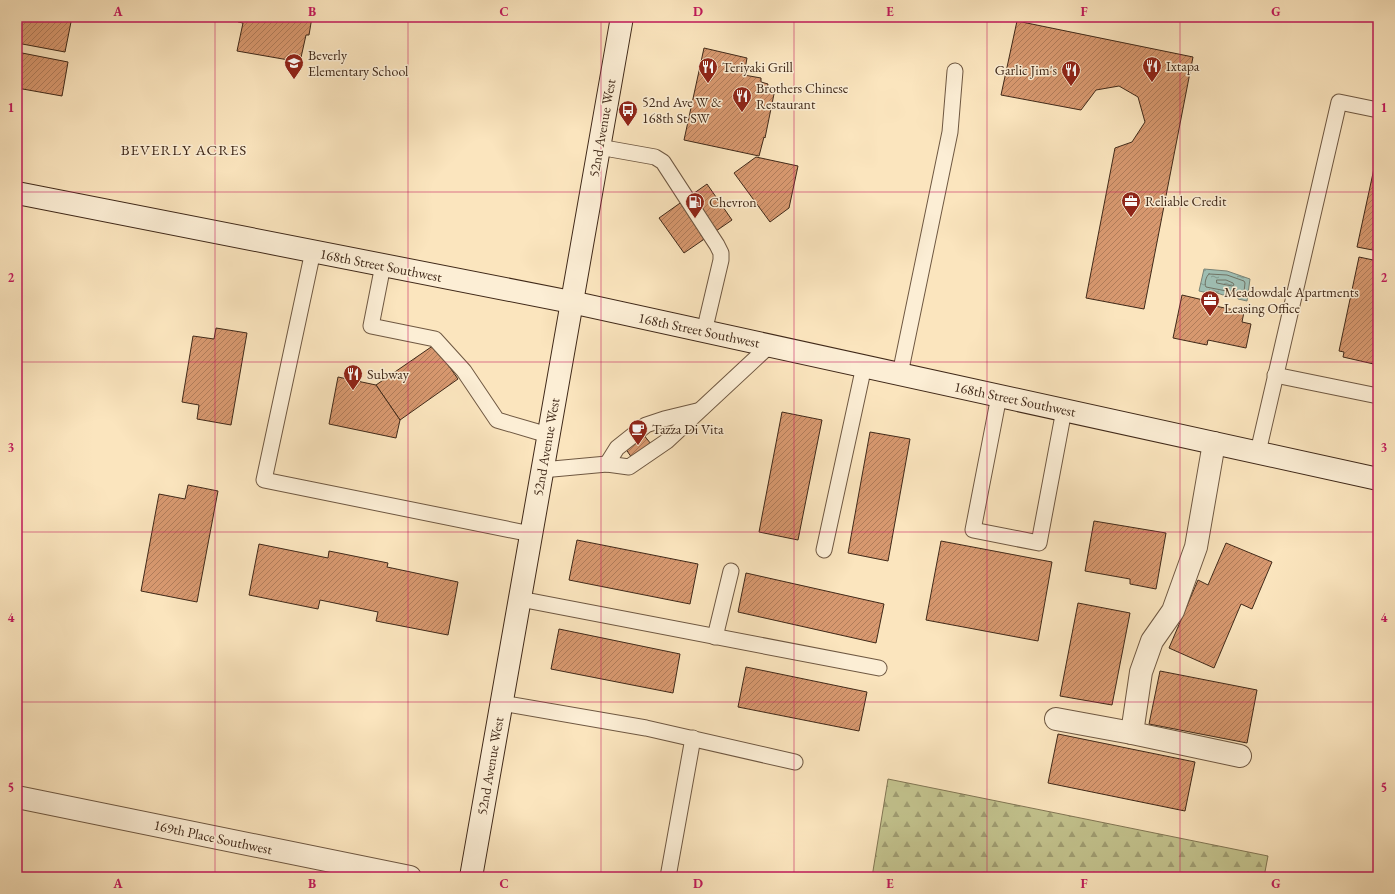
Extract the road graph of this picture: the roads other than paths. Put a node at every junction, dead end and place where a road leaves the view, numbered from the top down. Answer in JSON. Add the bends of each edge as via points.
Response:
{"nodes":[{"id":1,"x":622,"y":17,"type":"edge"},
{"id":2,"x":955,"y":71,"type":"dead end"},
{"id":3,"x":1378,"y":110,"type":"edge"},
{"id":4,"x":599,"y":147,"type":"junction"},
{"id":5,"x":17,"y":193,"type":"edge"},
{"id":6,"x":313,"y":251,"type":"junction"},
{"id":7,"x":382,"y":265,"type":"junction"},
{"id":8,"x":571,"y":302,"type":"junction"},
{"id":9,"x":704,"y":332,"type":"junction"},
{"id":10,"x":769,"y":346,"type":"junction"},
{"id":11,"x":864,"y":366,"type":"junction"},
{"id":12,"x":900,"y":374,"type":"junction"},
{"id":13,"x":1275,"y":375,"type":"junction"},
{"id":14,"x":999,"y":396,"type":"junction"},
{"id":15,"x":1378,"y":396,"type":"edge"},
{"id":16,"x":1064,"y":410,"type":"junction"},
{"id":17,"x":698,"y":411,"type":"junction"},
{"id":18,"x":548,"y":435,"type":"junction"},
{"id":19,"x":1214,"y":443,"type":"junction"},
{"id":20,"x":1258,"y":452,"type":"junction"},
{"id":21,"x":607,"y":464,"type":"junction"},
{"id":22,"x":542,"y":470,"type":"junction"},
{"id":23,"x":1378,"y":479,"type":"edge"},
{"id":24,"x":531,"y":534,"type":"junction"},
{"id":25,"x":824,"y":550,"type":"dead end"},
{"id":26,"x":731,"y":571,"type":"dead end"},
{"id":27,"x":520,"y":599,"type":"junction"},
{"id":28,"x":715,"y":637,"type":"junction"},
{"id":29,"x":879,"y":668,"type":"dead end"},
{"id":30,"x":501,"y":702,"type":"junction"},
{"id":31,"x":1056,"y":719,"type":"dead end"},
{"id":32,"x":1132,"y":732,"type":"junction"},
{"id":33,"x":693,"y":738,"type":"junction"},
{"id":34,"x":1240,"y":756,"type":"dead end"},
{"id":35,"x":795,"y":762,"type":"dead end"},
{"id":36,"x":17,"y":797,"type":"edge"},
{"id":37,"x":410,"y":877,"type":"edge"},
{"id":38,"x":471,"y":877,"type":"edge"},
{"id":39,"x":668,"y":877,"type":"edge"}],
"edges":[{"from":1,"to":4,"type":"street","name":"52nd Avenue West"},
{"from":2,"to":12,"type":"lane","via":[[950,132]]},
{"from":3,"to":13,"type":"lane","via":[[1339,102]]},
{"from":4,"to":8,"type":"street","name":"52nd Avenue West"},
{"from":4,"to":9,"type":"lane","via":[[655,157],[663,162],[717,245],[722,260]]},
{"from":5,"to":6,"type":"street","name":"168th Street Southwest"},
{"from":6,"to":7,"type":"street","name":"168th Street Southwest"},
{"from":6,"to":24,"type":"lane","via":[[264,480]]},
{"from":7,"to":8,"type":"street","name":"168th Street Southwest"},
{"from":7,"to":18,"type":"lane","via":[[371,326],[435,339],[464,371],[497,420]]},
{"from":8,"to":9,"type":"street","name":"168th Street Southwest"},
{"from":8,"to":18,"type":"street","name":"52nd Avenue West"},
{"from":9,"to":10,"type":"street","name":"168th Street Southwest"},
{"from":10,"to":11,"type":"street","name":"168th Street Southwest"},
{"from":10,"to":17,"type":"lane"},
{"from":11,"to":12,"type":"street","name":"168th Street Southwest"},
{"from":11,"to":25,"type":"lane"},
{"from":12,"to":14,"type":"street","name":"168th Street Southwest"},
{"from":13,"to":15,"type":"lane"},
{"from":13,"to":20,"type":"lane"},
{"from":14,"to":16,"type":"street","name":"168th Street Southwest"},
{"from":14,"to":16,"type":"lane","via":[[973,530],[1039,544]]},
{"from":16,"to":19,"type":"street","name":"168th Street Southwest"},
{"from":17,"to":21,"type":"lane","via":[[646,425],[617,448]]},
{"from":17,"to":21,"type":"lane","via":[[667,441],[628,467]]},
{"from":18,"to":22,"type":"street","name":"52nd Avenue West"},
{"from":19,"to":20,"type":"street","name":"168th Street Southwest"},
{"from":19,"to":32,"type":"street","via":[[1196,547],[1173,611],[1152,641],[1141,672]]},
{"from":20,"to":23,"type":"street","name":"168th Street Southwest"},
{"from":21,"to":22,"type":"lane"},
{"from":22,"to":24,"type":"street","name":"52nd Avenue West"},
{"from":24,"to":27,"type":"street","name":"52nd Avenue West"},
{"from":26,"to":28,"type":"lane"},
{"from":27,"to":28,"type":"lane"},
{"from":27,"to":30,"type":"street","name":"52nd Avenue West"},
{"from":28,"to":29,"type":"lane"},
{"from":30,"to":33,"type":"lane"},
{"from":30,"to":38,"type":"street","name":"52nd Avenue West"},
{"from":31,"to":32,"type":"street"},
{"from":32,"to":34,"type":"street"},
{"from":33,"to":35,"type":"lane"},
{"from":33,"to":39,"type":"lane"},
{"from":36,"to":37,"type":"street","name":"169th Place Southwest"}]}
